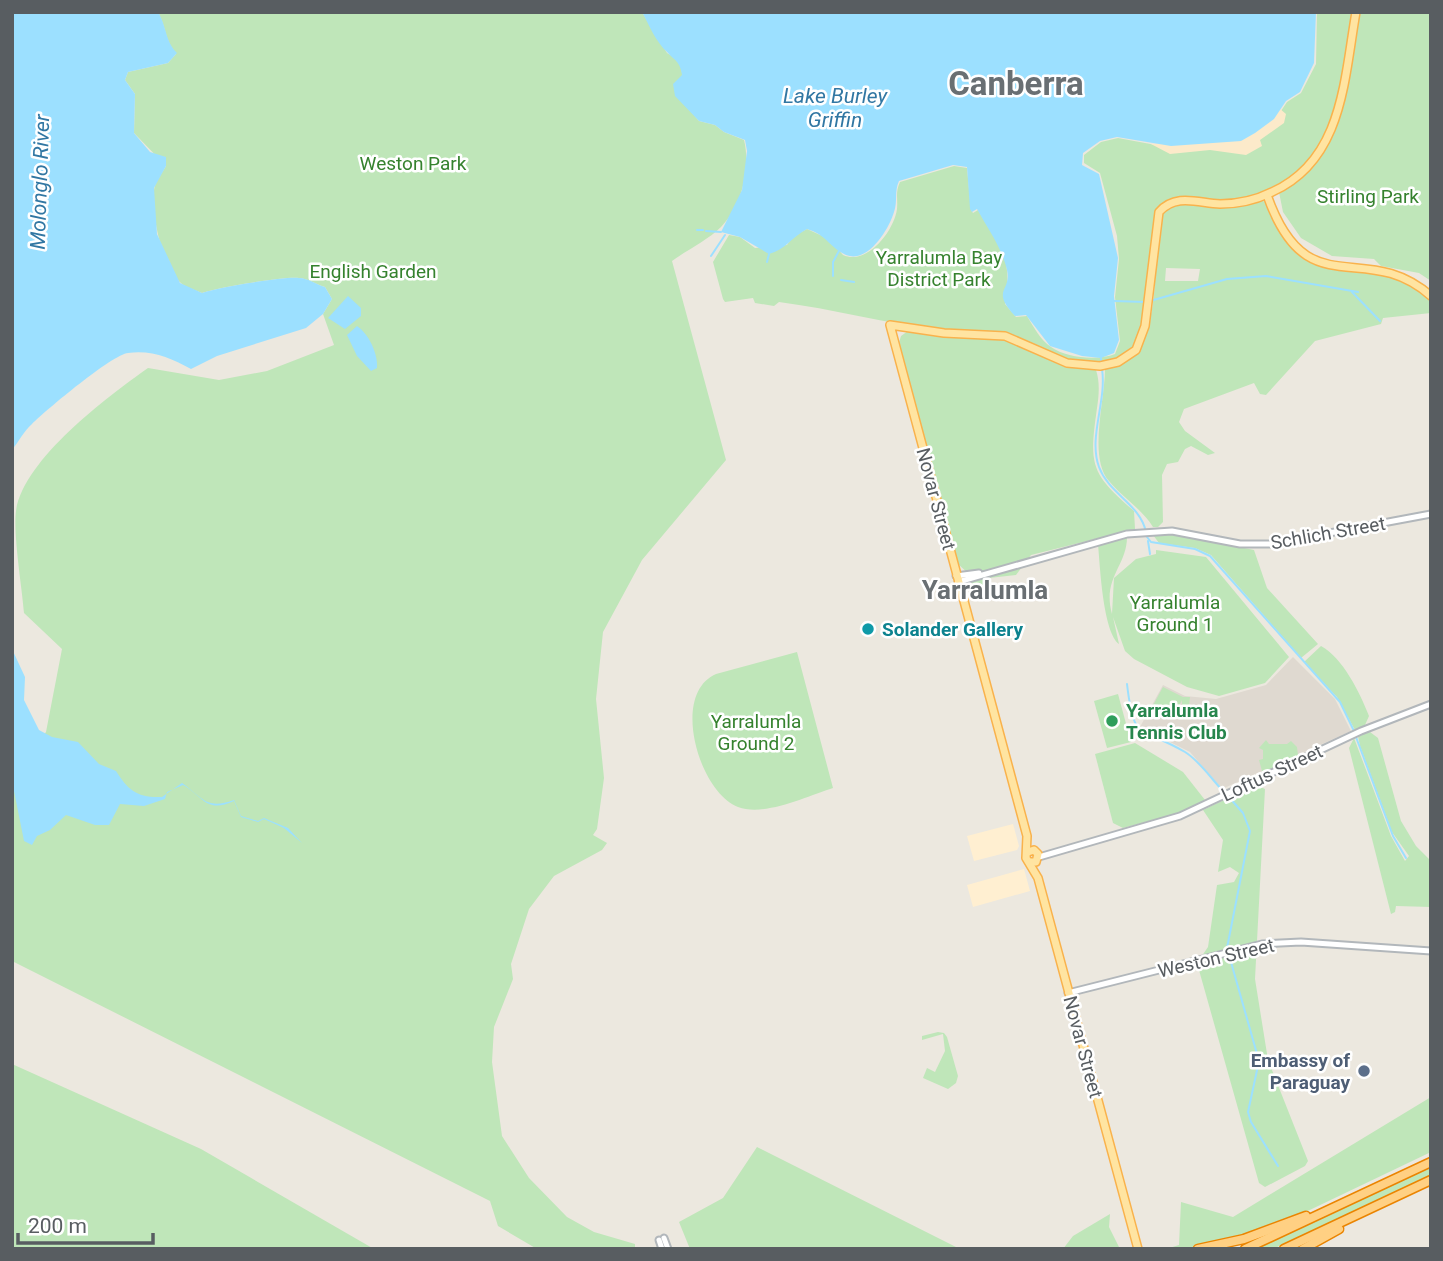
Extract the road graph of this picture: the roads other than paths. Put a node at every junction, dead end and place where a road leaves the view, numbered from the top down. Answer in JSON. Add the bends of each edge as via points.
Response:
{"nodes":[{"id":1,"x":1356,"y":12,"type":"edge"},
{"id":2,"x":1267,"y":194,"type":"junction"},
{"id":3,"x":1431,"y":296,"type":"edge"},
{"id":4,"x":908,"y":328,"type":"junction"},
{"id":5,"x":894,"y":340,"type":"junction"},
{"id":6,"x":1431,"y":514,"type":"edge"},
{"id":7,"x":957,"y":579,"type":"junction"},
{"id":8,"x":1431,"y":704,"type":"edge"},
{"id":9,"x":1034,"y":856,"type":"junction"},
{"id":10,"x":1431,"y":951,"type":"edge"},
{"id":11,"x":1069,"y":995,"type":"junction"},
{"id":12,"x":1431,"y":1162,"type":"edge"},
{"id":13,"x":1431,"y":1180,"type":"edge"},
{"id":14,"x":1364,"y":1194,"type":"junction"},
{"id":15,"x":1384,"y":1203,"type":"junction"},
{"id":16,"x":1129,"y":1215,"type":"junction"},
{"id":17,"x":663,"y":1249,"type":"edge"},
{"id":18,"x":668,"y":1249,"type":"edge"},
{"id":19,"x":1133,"y":1249,"type":"edge"},
{"id":20,"x":1138,"y":1249,"type":"edge"},
{"id":21,"x":1198,"y":1249,"type":"edge"},
{"id":22,"x":1245,"y":1249,"type":"edge"},
{"id":23,"x":1284,"y":1249,"type":"edge"},
{"id":24,"x":1303,"y":1249,"type":"edge"}],
"edges":[{"from":1,"to":2,"type":"main road","via":[[1339,110],[1326,144],[1308,168]]},
{"from":2,"to":3,"type":"main road","via":[[1289,239],[1309,257],[1324,265],[1390,272]]},
{"from":2,"to":4,"type":"main road","via":[[1221,204],[1179,201],[1162,208],[1156,217],[1145,326],[1136,350],[1118,362],[1067,363],[997,334]]},
{"from":4,"to":5,"type":"main road"},
{"from":4,"to":5,"type":"main road","name":"Novar Street","via":[[890,325]]},
{"from":5,"to":7,"type":"main road","name":"Novar Street"},
{"from":6,"to":7,"type":"street","name":"Schlich Street","via":[[1266,545],[1151,531]]},
{"from":7,"to":9,"type":"main road","name":"Novar Street"},
{"from":8,"to":9,"type":"street","name":"Loftus Street","via":[[1355,734],[1180,816]]},
{"from":9,"to":11,"type":"main road","name":"Novar Street"},
{"from":10,"to":11,"type":"street","name":"Weston Street","via":[[1301,942],[1262,944]]},
{"from":11,"to":16,"type":"main road","name":"Novar Street"},
{"from":12,"to":14,"type":"highway"},
{"from":13,"to":15,"type":"highway"},
{"from":14,"to":21,"type":"highway","via":[[1244,1238]]},
{"from":14,"to":22,"type":"highway"},
{"from":15,"to":23,"type":"highway"},
{"from":15,"to":24,"type":"highway"},
{"from":16,"to":19,"type":"main road","name":"Novar Street"},
{"from":16,"to":20,"type":"main road","name":"Novar Street"},
{"from":17,"to":18,"type":"street","via":[[661,1239]]}]}
